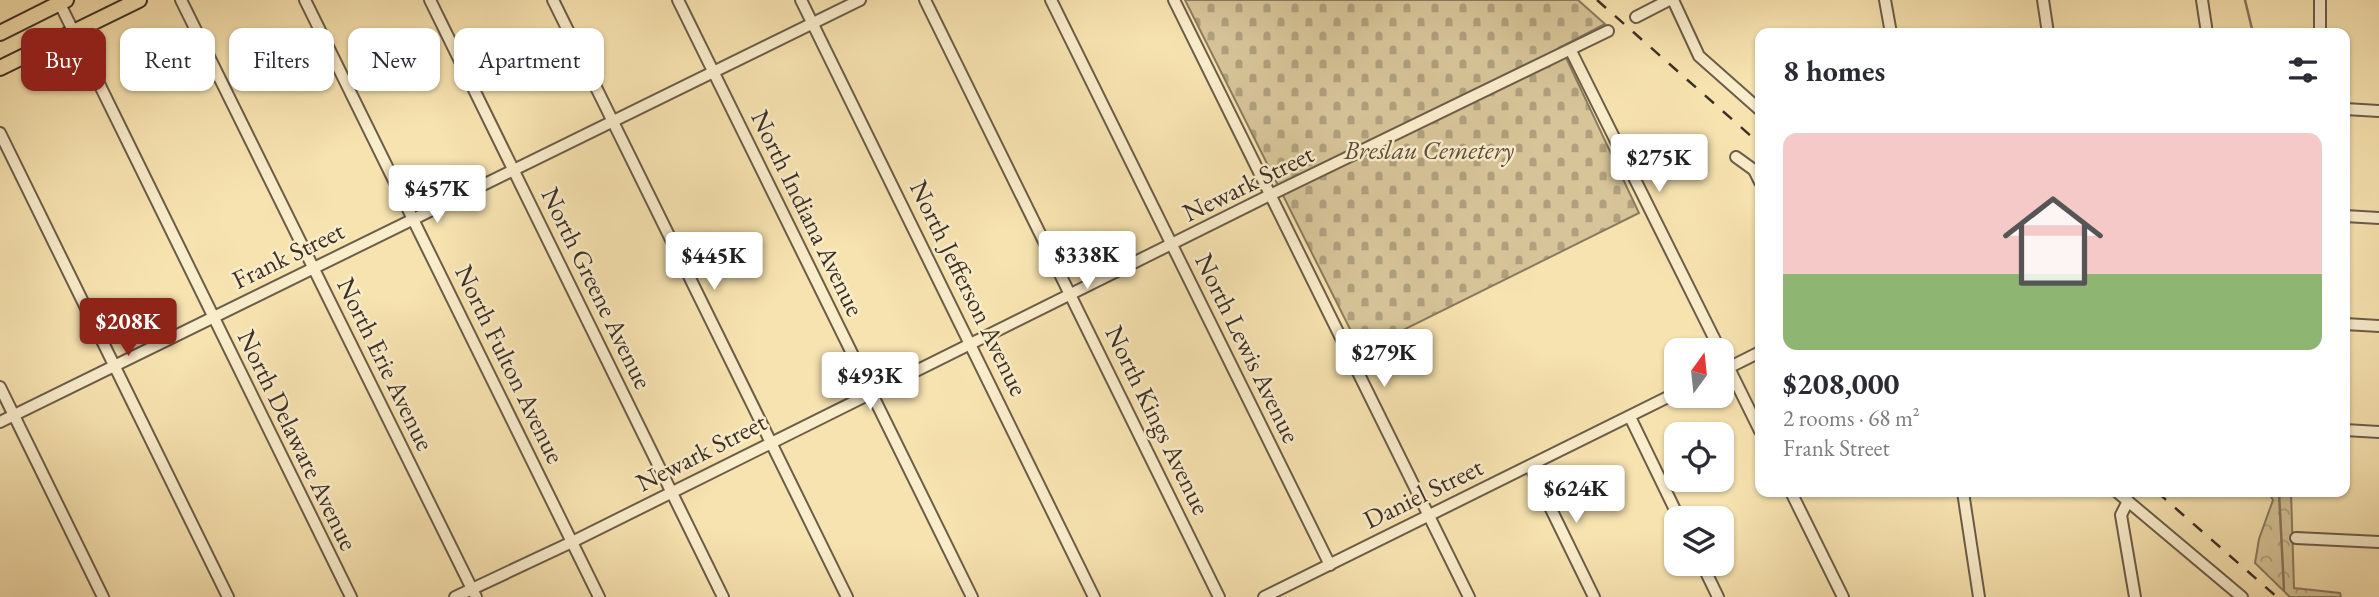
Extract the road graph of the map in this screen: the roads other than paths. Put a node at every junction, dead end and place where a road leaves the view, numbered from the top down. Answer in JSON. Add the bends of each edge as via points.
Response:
{"nodes":[{"id":1,"x":139,"y":0,"type":"edge"},
{"id":2,"x":181,"y":0,"type":"edge"},
{"id":3,"x":306,"y":0,"type":"edge"},
{"id":4,"x":429,"y":0,"type":"edge"},
{"id":5,"x":553,"y":0,"type":"edge"},
{"id":6,"x":678,"y":0,"type":"edge"},
{"id":7,"x":801,"y":0,"type":"edge"},
{"id":8,"x":860,"y":0,"type":"edge"},
{"id":9,"x":926,"y":0,"type":"edge"},
{"id":10,"x":1051,"y":0,"type":"edge"},
{"id":11,"x":1174,"y":0,"type":"edge"},
{"id":12,"x":1671,"y":0,"type":"edge"},
{"id":13,"x":1885,"y":0,"type":"edge"},
{"id":14,"x":2043,"y":0,"type":"edge"},
{"id":15,"x":2202,"y":0,"type":"edge"},
{"id":16,"x":2320,"y":0,"type":"edge"},
{"id":17,"x":61,"y":1,"type":"edge"},
{"id":18,"x":1636,"y":17,"type":"dead end"},
{"id":19,"x":813,"y":25,"type":"junction"},
{"id":20,"x":72,"y":28,"type":"edge"},
{"id":21,"x":82,"y":28,"type":"edge"},
{"id":22,"x":1890,"y":28,"type":"edge"},
{"id":23,"x":2047,"y":28,"type":"edge"},
{"id":24,"x":2206,"y":28,"type":"edge"},
{"id":25,"x":2319,"y":28,"type":"edge"},
{"id":26,"x":1608,"y":32,"type":"dead end"},
{"id":27,"x":0,"y":33,"type":"edge"},
{"id":28,"x":1571,"y":51,"type":"junction"},
{"id":29,"x":21,"y":58,"type":"edge"},
{"id":30,"x":0,"y":68,"type":"edge"},
{"id":31,"x":714,"y":72,"type":"junction"},
{"id":32,"x":103,"y":91,"type":"edge"},
{"id":33,"x":1755,"y":106,"type":"edge"},
{"id":34,"x":2350,"y":109,"type":"edge"},
{"id":35,"x":2379,"y":111,"type":"edge"},
{"id":36,"x":612,"y":121,"type":"junction"},
{"id":37,"x":0,"y":133,"type":"edge"},
{"id":38,"x":1736,"y":157,"type":"dead end"},
{"id":39,"x":513,"y":171,"type":"junction"},
{"id":40,"x":1755,"y":172,"type":"edge"},
{"id":41,"x":1270,"y":195,"type":"junction"},
{"id":42,"x":2350,"y":216,"type":"edge"},
{"id":43,"x":2379,"y":218,"type":"edge"},
{"id":44,"x":412,"y":219,"type":"junction"},
{"id":45,"x":1171,"y":246,"type":"junction"},
{"id":46,"x":312,"y":267,"type":"junction"},
{"id":47,"x":1071,"y":295,"type":"junction"},
{"id":48,"x":213,"y":317,"type":"junction"},
{"id":49,"x":2350,"y":324,"type":"edge"},
{"id":50,"x":2379,"y":326,"type":"edge"},
{"id":51,"x":1714,"y":338,"type":"edge"},
{"id":52,"x":971,"y":344,"type":"junction"},
{"id":53,"x":1755,"y":354,"type":"edge"},
{"id":54,"x":1734,"y":365,"type":"edge"},
{"id":55,"x":115,"y":367,"type":"junction"},
{"id":56,"x":1734,"y":385,"type":"edge"},
{"id":57,"x":0,"y":387,"type":"edge"},
{"id":58,"x":871,"y":394,"type":"junction"},
{"id":59,"x":1664,"y":399,"type":"edge"},
{"id":60,"x":14,"y":415,"type":"junction"},
{"id":61,"x":1630,"y":417,"type":"junction"},
{"id":62,"x":0,"y":422,"type":"edge"},
{"id":63,"x":1755,"y":422,"type":"edge"},
{"id":64,"x":2350,"y":430,"type":"edge"},
{"id":65,"x":2379,"y":432,"type":"edge"},
{"id":66,"x":771,"y":443,"type":"junction"},
{"id":67,"x":1530,"y":466,"type":"junction"},
{"id":68,"x":671,"y":493,"type":"junction"},
{"id":69,"x":1793,"y":497,"type":"edge"},
{"id":70,"x":1964,"y":497,"type":"edge"},
{"id":71,"x":2122,"y":497,"type":"edge"},
{"id":72,"x":2128,"y":502,"type":"junction"},
{"id":73,"x":1673,"y":506,"type":"edge"},
{"id":74,"x":1429,"y":515,"type":"junction"},
{"id":75,"x":2296,"y":538,"type":"dead end"},
{"id":76,"x":572,"y":542,"type":"junction"},
{"id":77,"x":2379,"y":542,"type":"edge"},
{"id":78,"x":1330,"y":565,"type":"junction"},
{"id":79,"x":1708,"y":576,"type":"edge"},
{"id":80,"x":474,"y":593,"type":"edge"},
{"id":81,"x":103,"y":597,"type":"edge"},
{"id":82,"x":228,"y":597,"type":"edge"},
{"id":83,"x":351,"y":597,"type":"edge"},
{"id":84,"x":455,"y":597,"type":"edge"},
{"id":85,"x":599,"y":597,"type":"edge"},
{"id":86,"x":723,"y":597,"type":"edge"},
{"id":87,"x":847,"y":597,"type":"edge"},
{"id":88,"x":972,"y":597,"type":"edge"},
{"id":89,"x":1094,"y":597,"type":"edge"},
{"id":90,"x":1219,"y":597,"type":"edge"},
{"id":91,"x":1264,"y":597,"type":"edge"},
{"id":92,"x":1469,"y":597,"type":"edge"},
{"id":93,"x":1594,"y":597,"type":"edge"},
{"id":94,"x":1718,"y":597,"type":"edge"},
{"id":95,"x":1843,"y":597,"type":"edge"},
{"id":96,"x":1979,"y":597,"type":"edge"},
{"id":97,"x":2136,"y":597,"type":"edge"},
{"id":98,"x":2242,"y":597,"type":"edge"}],
"edges":[{"from":1,"to":21,"type":"highway"},
{"from":2,"to":46,"type":"street","name":"North Erie Avenue"},
{"from":3,"to":44,"type":"street","name":"North Fulton Avenue"},
{"from":4,"to":39,"type":"street","name":"North Greene Avenue"},
{"from":5,"to":36,"type":"street"},
{"from":6,"to":31,"type":"street","name":"North Indiana Avenue"},
{"from":7,"to":19,"type":"street","name":"North Jefferson Avenue"},
{"from":8,"to":19,"type":"street","name":"Frank Street"},
{"from":9,"to":47,"type":"street","name":"North Kings Avenue"},
{"from":10,"to":45,"type":"street","name":"North Lewis Avenue"},
{"from":11,"to":41,"type":"street"},
{"from":12,"to":18,"type":"street"},
{"from":12,"to":33,"type":"street","via":[[1699,56]]},
{"from":13,"to":22,"type":"street"},
{"from":14,"to":23,"type":"street"},
{"from":15,"to":24,"type":"street"},
{"from":16,"to":25,"type":"street"},
{"from":17,"to":20,"type":"street","name":"North Delaware Avenue"},
{"from":17,"to":27,"type":"highway"},
{"from":19,"to":31,"type":"street","name":"Frank Street"},
{"from":19,"to":52,"type":"street","name":"North Jefferson Avenue"},
{"from":26,"to":28,"type":"street","name":"Newark Street"},
{"from":28,"to":41,"type":"street","name":"Newark Street"},
{"from":28,"to":51,"type":"street"},
{"from":29,"to":30,"type":"highway"},
{"from":31,"to":36,"type":"street","name":"Frank Street"},
{"from":31,"to":58,"type":"street","name":"North Indiana Avenue"},
{"from":32,"to":48,"type":"street","name":"North Delaware Avenue"},
{"from":34,"to":35,"type":"street"},
{"from":36,"to":39,"type":"street","name":"Frank Street"},
{"from":36,"to":66,"type":"street"},
{"from":37,"to":55,"type":"street"},
{"from":38,"to":40,"type":"street"},
{"from":39,"to":44,"type":"street","name":"Frank Street"},
{"from":39,"to":68,"type":"street","name":"North Greene Avenue"},
{"from":41,"to":45,"type":"street","name":"Newark Street"},
{"from":41,"to":74,"type":"street"},
{"from":42,"to":43,"type":"street"},
{"from":44,"to":46,"type":"street","name":"Frank Street"},
{"from":44,"to":76,"type":"street","name":"North Fulton Avenue"},
{"from":45,"to":47,"type":"street","name":"Newark Street"},
{"from":45,"to":78,"type":"street","name":"North Lewis Avenue"},
{"from":46,"to":48,"type":"street","name":"Frank Street"},
{"from":46,"to":80,"type":"street","name":"North Erie Avenue"},
{"from":47,"to":52,"type":"street","name":"Newark Street"},
{"from":47,"to":90,"type":"street","name":"North Kings Avenue"},
{"from":48,"to":55,"type":"street","name":"Frank Street"},
{"from":48,"to":83,"type":"street","name":"North Delaware Avenue"},
{"from":49,"to":50,"type":"street"},
{"from":52,"to":58,"type":"street","name":"Newark Street"},
{"from":52,"to":89,"type":"street","name":"North Jefferson Avenue"},
{"from":53,"to":54,"type":"street"},
{"from":55,"to":60,"type":"street","name":"Frank Street"},
{"from":55,"to":82,"type":"street"},
{"from":56,"to":63,"type":"street"},
{"from":57,"to":60,"type":"street"},
{"from":58,"to":66,"type":"street","name":"Newark Street"},
{"from":58,"to":88,"type":"street","name":"North Indiana Avenue"},
{"from":59,"to":61,"type":"street","name":"Daniel Street"},
{"from":60,"to":62,"type":"street","name":"Frank Street"},
{"from":60,"to":81,"type":"street"},
{"from":61,"to":67,"type":"street","name":"Daniel Street"},
{"from":61,"to":73,"type":"street"},
{"from":64,"to":65,"type":"street"},
{"from":66,"to":68,"type":"street","name":"Newark Street"},
{"from":66,"to":87,"type":"street"},
{"from":67,"to":74,"type":"street","name":"Daniel Street"},
{"from":67,"to":93,"type":"street"},
{"from":68,"to":76,"type":"street","name":"Newark Street"},
{"from":68,"to":86,"type":"street","name":"North Greene Avenue"},
{"from":69,"to":95,"type":"street"},
{"from":70,"to":96,"type":"street"},
{"from":71,"to":72,"type":"street"},
{"from":72,"to":97,"type":"street","via":[[2120,514]]},
{"from":72,"to":98,"type":"street"},
{"from":74,"to":78,"type":"street","name":"Daniel Street"},
{"from":74,"to":92,"type":"street"},
{"from":75,"to":77,"type":"street"},
{"from":76,"to":80,"type":"street","name":"Newark Street"},
{"from":76,"to":85,"type":"street","name":"North Fulton Avenue"},
{"from":78,"to":91,"type":"street","name":"Daniel Street"},
{"from":79,"to":94,"type":"street"},
{"from":80,"to":84,"type":"street","name":"Newark Street"}]}
